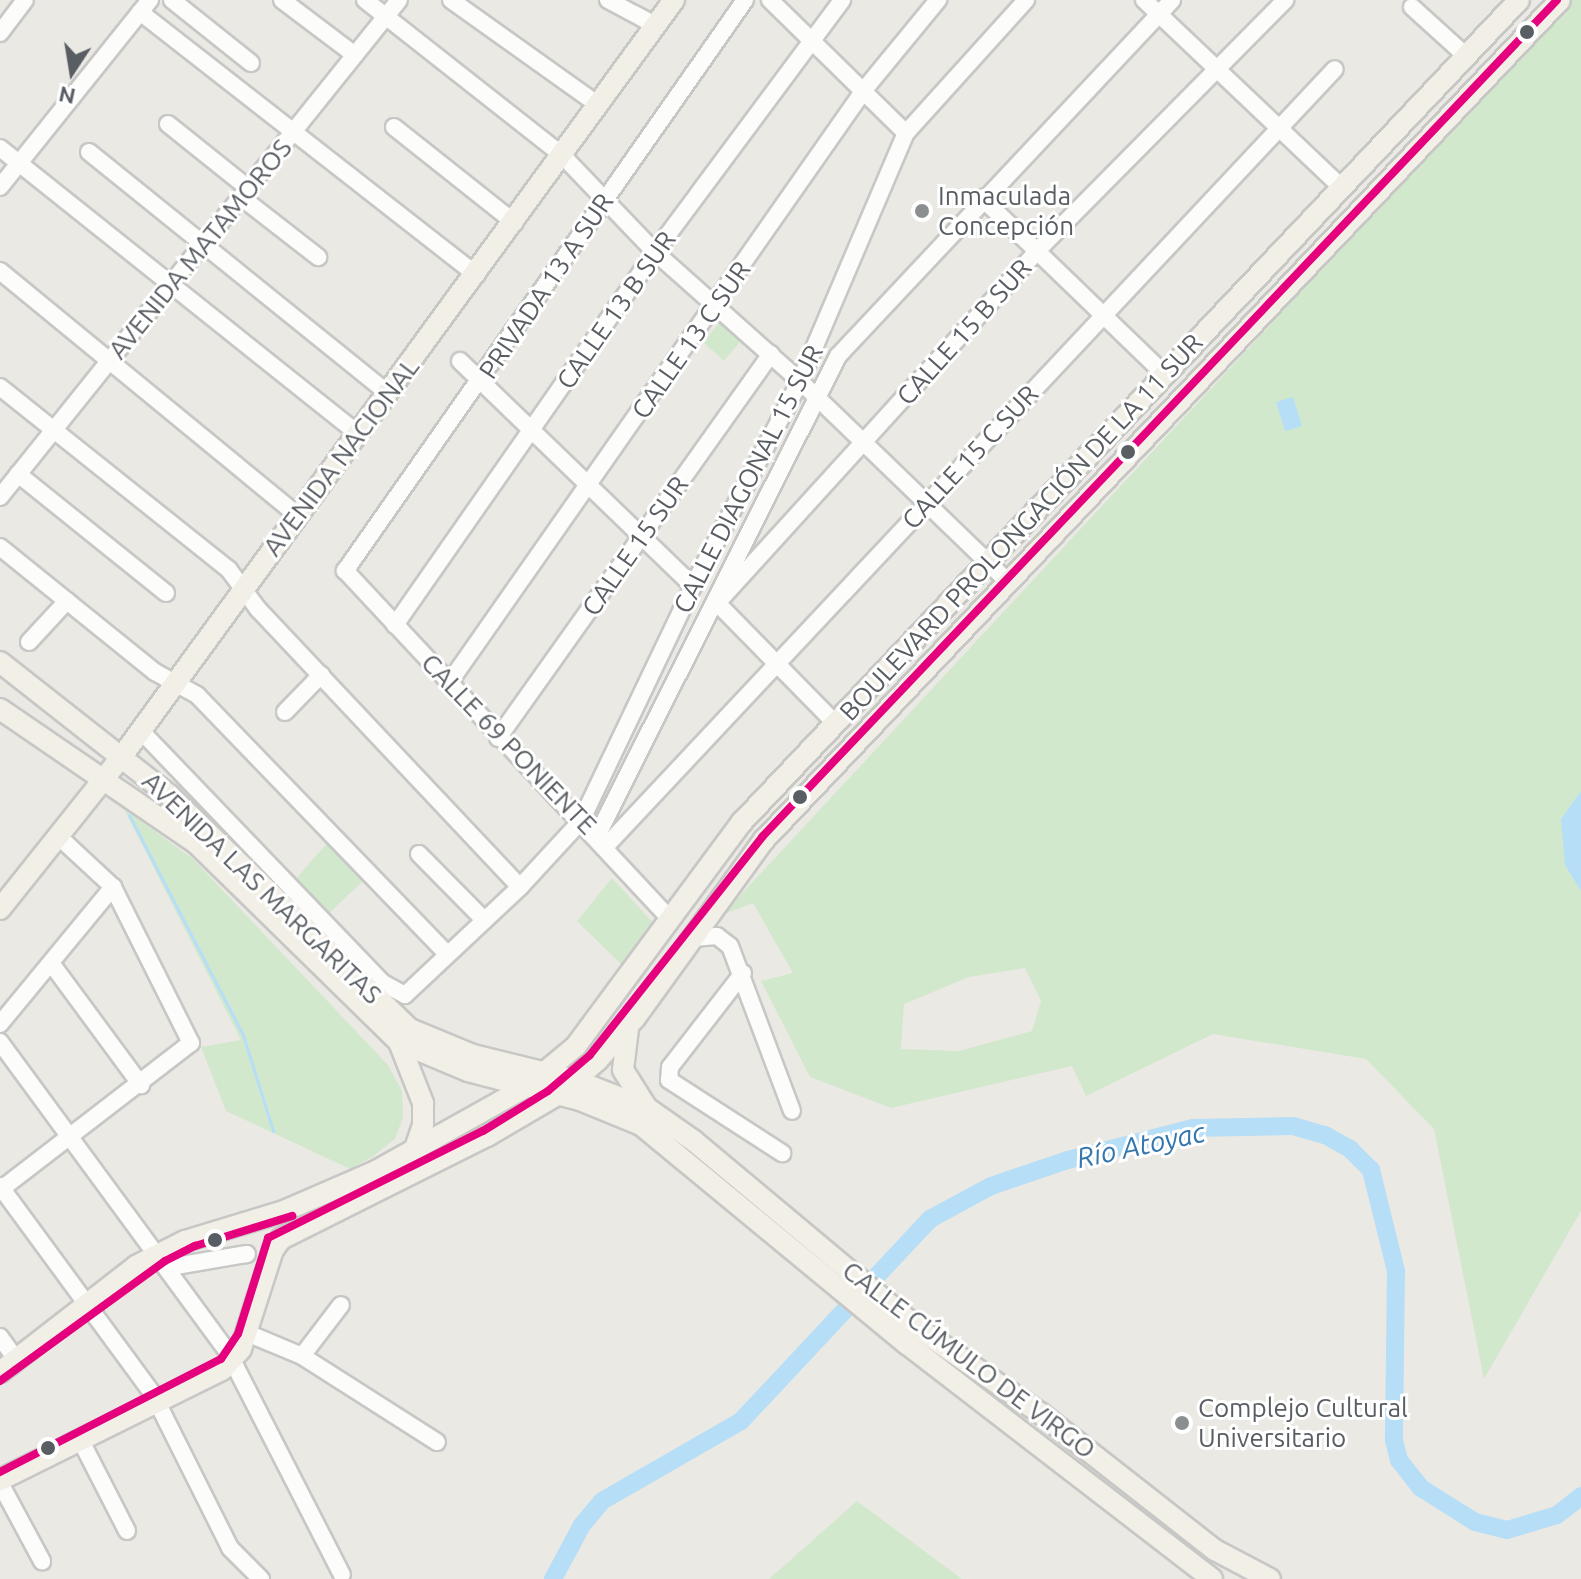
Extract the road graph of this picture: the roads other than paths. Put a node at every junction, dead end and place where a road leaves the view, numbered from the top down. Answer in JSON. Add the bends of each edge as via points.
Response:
{"nodes":[{"id":1,"x":25,"y":0,"type":"edge"},
{"id":2,"x":172,"y":0,"type":"edge"},
{"id":3,"x":282,"y":0,"type":"edge"},
{"id":4,"x":365,"y":0,"type":"edge"},
{"id":5,"x":399,"y":0,"type":"edge"},
{"id":6,"x":451,"y":0,"type":"edge"},
{"id":7,"x":608,"y":0,"type":"edge"},
{"id":8,"x":745,"y":0,"type":"edge"},
{"id":9,"x":770,"y":0,"type":"edge"},
{"id":10,"x":842,"y":0,"type":"edge"},
{"id":11,"x":938,"y":0,"type":"edge"},
{"id":12,"x":1026,"y":0,"type":"edge"},
{"id":13,"x":1144,"y":0,"type":"edge"},
{"id":14,"x":1172,"y":0,"type":"edge"},
{"id":15,"x":1285,"y":0,"type":"edge"},
{"id":16,"x":1519,"y":0,"type":"edge"},
{"id":17,"x":1560,"y":0,"type":"edge"},
{"id":18,"x":671,"y":1,"type":"edge"},
{"id":19,"x":145,"y":6,"type":"edge"},
{"id":20,"x":1412,"y":7,"type":"dead end"},
{"id":21,"x":1159,"y":14,"type":"junction"},
{"id":22,"x":385,"y":16,"type":"junction"},
{"id":23,"x":655,"y":25,"type":"junction"},
{"id":24,"x":0,"y":33,"type":"edge"},
{"id":25,"x":811,"y":40,"type":"junction"},
{"id":26,"x":355,"y":55,"type":"junction"},
{"id":27,"x":1466,"y":56,"type":"junction"},
{"id":28,"x":251,"y":63,"type":"dead end"},
{"id":29,"x":1218,"y":69,"type":"junction"},
{"id":30,"x":1335,"y":69,"type":"dead end"},
{"id":31,"x":864,"y":90,"type":"junction"},
{"id":32,"x":598,"y":105,"type":"junction"},
{"id":33,"x":168,"y":124,"type":"dead end"},
{"id":34,"x":394,"y":127,"type":"dead end"},
{"id":35,"x":1279,"y":128,"type":"junction"},
{"id":36,"x":296,"y":131,"type":"junction"},
{"id":37,"x":906,"y":133,"type":"junction"},
{"id":38,"x":0,"y":148,"type":"edge"},
{"id":39,"x":89,"y":152,"type":"dead end"},
{"id":40,"x":561,"y":154,"type":"junction"},
{"id":41,"x":19,"y":163,"type":"junction"},
{"id":42,"x":0,"y":187,"type":"edge"},
{"id":43,"x":1342,"y":188,"type":"junction"},
{"id":44,"x":245,"y":192,"type":"junction"},
{"id":45,"x":982,"y":198,"type":"junction"},
{"id":46,"x":604,"y":201,"type":"junction"},
{"id":47,"x":515,"y":223,"type":"junction"},
{"id":48,"x":204,"y":243,"type":"junction"},
{"id":49,"x":1037,"y":251,"type":"junction"},
{"id":50,"x":655,"y":252,"type":"junction"},
{"id":51,"x":318,"y":257,"type":"dead end"},
{"id":52,"x":0,"y":271,"type":"edge"},
{"id":53,"x":477,"y":275,"type":"junction"},
{"id":54,"x":168,"y":286,"type":"junction"},
{"id":55,"x":716,"y":306,"type":"junction"},
{"id":56,"x":1103,"y":315,"type":"junction"},
{"id":57,"x":771,"y":354,"type":"junction"},
{"id":58,"x":460,"y":361,"type":"dead end"},
{"id":59,"x":108,"y":362,"type":"junction"},
{"id":60,"x":1165,"y":375,"type":"junction"},
{"id":61,"x":800,"y":381,"type":"junction"},
{"id":62,"x":480,"y":382,"type":"junction"},
{"id":63,"x":0,"y":387,"type":"edge"},
{"id":64,"x":388,"y":393,"type":"junction"},
{"id":65,"x":816,"y":398,"type":"junction"},
{"id":66,"x":532,"y":430,"type":"junction"},
{"id":67,"x":52,"y":431,"type":"junction"},
{"id":68,"x":357,"y":433,"type":"junction"},
{"id":69,"x":863,"y":445,"type":"junction"},
{"id":70,"x":18,"y":474,"type":"junction"},
{"id":71,"x":589,"y":484,"type":"junction"},
{"id":72,"x":1,"y":492,"type":"edge"},
{"id":73,"x":924,"y":506,"type":"junction"},
{"id":74,"x":297,"y":515,"type":"junction"},
{"id":75,"x":643,"y":535,"type":"junction"},
{"id":76,"x":0,"y":547,"type":"edge"},
{"id":77,"x":986,"y":564,"type":"junction"},
{"id":78,"x":345,"y":571,"type":"joint"},
{"id":79,"x":1008,"y":582,"type":"junction"},
{"id":80,"x":693,"y":586,"type":"junction"},
{"id":81,"x":243,"y":589,"type":"junction"},
{"id":82,"x":166,"y":593,"type":"dead end"},
{"id":83,"x":67,"y":601,"type":"junction"},
{"id":84,"x":717,"y":603,"type":"junction"},
{"id":85,"x":395,"y":625,"type":"junction"},
{"id":86,"x":29,"y":642,"type":"dead end"},
{"id":87,"x":0,"y":662,"type":"edge"},
{"id":88,"x":775,"y":664,"type":"junction"},
{"id":89,"x":321,"y":675,"type":"junction"},
{"id":90,"x":176,"y":683,"type":"junction"},
{"id":91,"x":449,"y":683,"type":"junction"},
{"id":92,"x":0,"y":709,"type":"edge"},
{"id":93,"x":285,"y":712,"type":"dead end"},
{"id":94,"x":835,"y":723,"type":"junction"},
{"id":95,"x":141,"y":731,"type":"junction"},
{"id":96,"x":498,"y":738,"type":"junction"},
{"id":97,"x":123,"y":755,"type":"junction"},
{"id":98,"x":109,"y":781,"type":"junction"},
{"id":99,"x":581,"y":821,"type":"junction"},
{"id":100,"x":63,"y":839,"type":"junction"},
{"id":101,"x":602,"y":841,"type":"junction"},
{"id":102,"x":419,"y":854,"type":"dead end"},
{"id":103,"x":113,"y":887,"type":"junction"},
{"id":104,"x":520,"y":887,"type":"junction"},
{"id":105,"x":0,"y":909,"type":"edge"},
{"id":106,"x":484,"y":920,"type":"junction"},
{"id":107,"x":671,"y":920,"type":"junction"},
{"id":108,"x":0,"y":925,"type":"edge"},
{"id":109,"x":693,"y":938,"type":"junction"},
{"id":110,"x":447,"y":954,"type":"junction"},
{"id":111,"x":51,"y":963,"type":"junction"},
{"id":112,"x":743,"y":973,"type":"junction"},
{"id":113,"x":0,"y":1024,"type":"edge"},
{"id":114,"x":628,"y":1028,"type":"junction"},
{"id":115,"x":0,"y":1042,"type":"edge"},
{"id":116,"x":399,"y":1042,"type":"junction"},
{"id":117,"x":545,"y":1072,"type":"junction"},
{"id":118,"x":575,"y":1080,"type":"junction"},
{"id":119,"x":141,"y":1085,"type":"junction"},
{"id":120,"x":528,"y":1086,"type":"junction"},
{"id":121,"x":559,"y":1094,"type":"junction"},
{"id":122,"x":647,"y":1108,"type":"junction"},
{"id":123,"x":792,"y":1111,"type":"dead end"},
{"id":124,"x":473,"y":1120,"type":"junction"},
{"id":125,"x":487,"y":1136,"type":"junction"},
{"id":126,"x":71,"y":1137,"type":"junction"},
{"id":127,"x":414,"y":1151,"type":"junction"},
{"id":128,"x":782,"y":1153,"type":"dead end"},
{"id":129,"x":1,"y":1188,"type":"edge"},
{"id":130,"x":247,"y":1254,"type":"dead end"},
{"id":131,"x":164,"y":1260,"type":"junction"},
{"id":132,"x":89,"y":1302,"type":"junction"},
{"id":133,"x":341,"y":1305,"type":"dead end"},
{"id":134,"x":247,"y":1333,"type":"junction"},
{"id":135,"x":913,"y":1336,"type":"junction"},
{"id":136,"x":0,"y":1337,"type":"edge"},
{"id":137,"x":231,"y":1356,"type":"junction"},
{"id":138,"x":302,"y":1356,"type":"junction"},
{"id":139,"x":8,"y":1365,"type":"edge"},
{"id":140,"x":157,"y":1402,"type":"junction"},
{"id":141,"x":81,"y":1441,"type":"junction"},
{"id":142,"x":437,"y":1442,"type":"dead end"},
{"id":143,"x":0,"y":1481,"type":"edge"},
{"id":144,"x":1127,"y":1513,"type":"junction"},
{"id":145,"x":1175,"y":1519,"type":"junction"},
{"id":146,"x":127,"y":1531,"type":"dead end"},
{"id":147,"x":42,"y":1561,"type":"dead end"},
{"id":148,"x":342,"y":1575,"type":"dead end"},
{"id":149,"x":261,"y":1579,"type":"edge"},
{"id":150,"x":1212,"y":1579,"type":"edge"},
{"id":151,"x":1270,"y":1579,"type":"edge"}],
"edges":[{"from":1,"to":24,"type":"street"},
{"from":2,"to":28,"type":"street"},
{"from":3,"to":26,"type":"street"},
{"from":4,"to":22,"type":"street"},
{"from":5,"to":22,"type":"street","name":"AVENIDA MATAMOROS"},
{"from":6,"to":32,"type":"street"},
{"from":7,"to":23,"type":"street"},
{"from":8,"to":46,"type":"street","name":"PRIVADA 13 A SUR"},
{"from":9,"to":25,"type":"street"},
{"from":10,"to":25,"type":"street","name":"CALLE 13 B SUR"},
{"from":11,"to":31,"type":"street","name":"CALLE 13 C SUR"},
{"from":12,"to":37,"type":"street"},
{"from":13,"to":21,"type":"street"},
{"from":14,"to":21,"type":"street","name":"CALLE DIAGONAL 15 SUR"},
{"from":15,"to":29,"type":"street","name":"CALLE 15 B SUR"},
{"from":16,"to":27,"type":"main road","name":"BOULEVARD PROLONGACIÓN DE LA 11 SUR"},
{"from":17,"to":79,"type":"main road","name":"BOULEVARD PROLONGACIÓN DE LA 11 SUR"},
{"from":18,"to":23,"type":"main road","name":"AVENIDA NACIONAL"},
{"from":19,"to":36,"type":"street"},
{"from":19,"to":41,"type":"street"},
{"from":20,"to":27,"type":"street"},
{"from":21,"to":29,"type":"street"},
{"from":21,"to":45,"type":"street","name":"CALLE DIAGONAL 15 SUR"},
{"from":22,"to":26,"type":"street","name":"AVENIDA MATAMOROS"},
{"from":22,"to":40,"type":"street"},
{"from":23,"to":32,"type":"main road","name":"AVENIDA NACIONAL"},
{"from":25,"to":31,"type":"street"},
{"from":25,"to":50,"type":"street","name":"CALLE 13 B SUR"},
{"from":26,"to":36,"type":"street","name":"AVENIDA MATAMOROS"},
{"from":27,"to":43,"type":"main road","name":"BOULEVARD PROLONGACIÓN DE LA 11 SUR"},
{"from":29,"to":35,"type":"street"},
{"from":29,"to":49,"type":"street","name":"CALLE 15 B SUR"},
{"from":30,"to":35,"type":"street","name":"CALLE 15 C SUR"},
{"from":31,"to":37,"type":"street"},
{"from":31,"to":55,"type":"street","name":"CALLE 13 C SUR"},
{"from":32,"to":40,"type":"main road","name":"AVENIDA NACIONAL"},
{"from":33,"to":44,"type":"street"},
{"from":34,"to":47,"type":"street"},
{"from":35,"to":43,"type":"street"},
{"from":35,"to":56,"type":"street","name":"CALLE 15 C SUR"},
{"from":36,"to":44,"type":"street","name":"AVENIDA MATAMOROS"},
{"from":36,"to":53,"type":"street"},
{"from":37,"to":61,"type":"street","name":"CALLE DIAGONAL 15 SUR"},
{"from":38,"to":41,"type":"street"},
{"from":39,"to":48,"type":"street"},
{"from":40,"to":46,"type":"street"},
{"from":40,"to":47,"type":"main road","name":"AVENIDA NACIONAL"},
{"from":41,"to":42,"type":"street"},
{"from":41,"to":54,"type":"street"},
{"from":43,"to":60,"type":"main road","name":"BOULEVARD PROLONGACIÓN DE LA 11 SUR"},
{"from":44,"to":48,"type":"street","name":"AVENIDA MATAMOROS"},
{"from":44,"to":51,"type":"street"},
{"from":45,"to":49,"type":"street"},
{"from":45,"to":65,"type":"street","name":"CALLE DIAGONAL 15 SUR","via":[[838,356]]},
{"from":46,"to":50,"type":"street"},
{"from":46,"to":62,"type":"street","name":"PRIVADA 13 A SUR"},
{"from":47,"to":53,"type":"main road","name":"AVENIDA NACIONAL"},
{"from":48,"to":54,"type":"street","name":"AVENIDA MATAMOROS"},
{"from":48,"to":64,"type":"street"},
{"from":49,"to":56,"type":"street"},
{"from":49,"to":69,"type":"street","name":"CALLE 15 B SUR"},
{"from":50,"to":55,"type":"street"},
{"from":50,"to":66,"type":"street","name":"CALLE 13 B SUR"},
{"from":52,"to":59,"type":"street"},
{"from":53,"to":64,"type":"main road","name":"AVENIDA NACIONAL"},
{"from":54,"to":59,"type":"street","name":"AVENIDA MATAMOROS"},
{"from":54,"to":68,"type":"street"},
{"from":55,"to":57,"type":"street"},
{"from":55,"to":71,"type":"street","name":"CALLE 13 C SUR"},
{"from":56,"to":60,"type":"street"},
{"from":56,"to":73,"type":"street","name":"CALLE 15 C SUR"},
{"from":57,"to":61,"type":"street"},
{"from":57,"to":75,"type":"street","name":"CALLE 15 SUR"},
{"from":58,"to":62,"type":"street"},
{"from":59,"to":67,"type":"street","name":"AVENIDA MATAMOROS"},
{"from":59,"to":74,"type":"street"},
{"from":60,"to":77,"type":"main road","name":"BOULEVARD PROLONGACIÓN DE LA 11 SUR"},
{"from":61,"to":65,"type":"street"},
{"from":61,"to":80,"type":"street","name":"CALLE DIAGONAL 15 SUR"},
{"from":62,"to":66,"type":"street"},
{"from":62,"to":78,"type":"street","name":"PRIVADA 13 A SUR"},
{"from":63,"to":67,"type":"street"},
{"from":64,"to":68,"type":"main road","name":"AVENIDA NACIONAL"},
{"from":65,"to":69,"type":"street"},
{"from":65,"to":84,"type":"street","name":"CALLE DIAGONAL 15 SUR"},
{"from":66,"to":71,"type":"street"},
{"from":66,"to":85,"type":"street","name":"CALLE 13 B SUR"},
{"from":67,"to":70,"type":"street","name":"AVENIDA MATAMOROS"},
{"from":67,"to":81,"type":"street","via":[[229,570]]},
{"from":68,"to":74,"type":"main road","name":"AVENIDA NACIONAL"},
{"from":69,"to":73,"type":"street"},
{"from":69,"to":84,"type":"street","name":"CALLE 15 B SUR"},
{"from":70,"to":72,"type":"street","name":"AVENIDA MATAMOROS"},
{"from":70,"to":82,"type":"street"},
{"from":71,"to":75,"type":"street"},
{"from":71,"to":91,"type":"street","name":"CALLE 13 C SUR"},
{"from":73,"to":77,"type":"street"},
{"from":73,"to":88,"type":"street","name":"CALLE 15 C SUR"},
{"from":74,"to":81,"type":"main road","name":"AVENIDA NACIONAL"},
{"from":75,"to":80,"type":"street"},
{"from":75,"to":96,"type":"street","name":"CALLE 15 SUR"},
{"from":76,"to":83,"type":"street"},
{"from":77,"to":79,"type":"street"},
{"from":77,"to":94,"type":"main road","name":"BOULEVARD PROLONGACIÓN DE LA 11 SUR"},
{"from":78,"to":85,"type":"street","name":"CALLE 69 PONIENTE"},
{"from":79,"to":109,"type":"main road","name":"BOULEVARD PROLONGACIÓN DE LA 11 SUR","via":[[764,840]]},
{"from":80,"to":99,"type":"street","name":"CALLE DIAGONAL 15 SUR"},
{"from":81,"to":89,"type":"street"},
{"from":81,"to":90,"type":"main road","name":"AVENIDA NACIONAL"},
{"from":83,"to":86,"type":"street"},
{"from":83,"to":90,"type":"street"},
{"from":84,"to":88,"type":"street"},
{"from":84,"to":101,"type":"street","name":"CALLE DIAGONAL 15 SUR"},
{"from":85,"to":91,"type":"street","name":"CALLE 69 PONIENTE"},
{"from":87,"to":97,"type":"main road","name":"AVENIDA LAS MARGARITAS"},
{"from":88,"to":94,"type":"street"},
{"from":88,"to":101,"type":"street","name":"CALLE 15 C SUR"},
{"from":89,"to":93,"type":"street"},
{"from":89,"to":104,"type":"street"},
{"from":90,"to":95,"type":"main road","name":"AVENIDA NACIONAL"},
{"from":90,"to":110,"type":"street","via":[[197,695]]},
{"from":91,"to":96,"type":"street","name":"CALLE 69 PONIENTE"},
{"from":92,"to":98,"type":"main road","name":"AVENIDA LAS MARGARITAS"},
{"from":94,"to":107,"type":"main road","name":"BOULEVARD PROLONGACIÓN DE LA 11 SUR","via":[[742,822]]},
{"from":95,"to":97,"type":"main road","name":"AVENIDA NACIONAL"},
{"from":95,"to":110,"type":"street","name":"CALLE DIAGONAL 15 SUR","via":[[383,983],[405,995]]},
{"from":96,"to":99,"type":"street","name":"CALLE 69 PONIENTE"},
{"from":97,"to":98,"type":"main road","name":"AVENIDA NACIONAL"},
{"from":97,"to":117,"type":"main road","name":"AVENIDA LAS MARGARITAS","via":[[207,829],[410,1029],[473,1055]]},
{"from":98,"to":100,"type":"main road","name":"AVENIDA NACIONAL"},
{"from":98,"to":116,"type":"main road","name":"AVENIDA LAS MARGARITAS","via":[[197,844]]},
{"from":99,"to":101,"type":"street","name":"CALLE 69 PONIENTE"},
{"from":99,"to":104,"type":"street","name":"CALLE DIAGONAL 15 SUR"},
{"from":100,"to":103,"type":"street"},
{"from":100,"to":105,"type":"main road","name":"AVENIDA NACIONAL"},
{"from":100,"to":108,"type":"main road","name":"AVENIDA NACIONAL"},
{"from":101,"to":107,"type":"street","name":"CALLE 69 PONIENTE"},
{"from":102,"to":106,"type":"street"},
{"from":103,"to":111,"type":"street"},
{"from":103,"to":119,"type":"street","via":[[191,1043]]},
{"from":104,"to":106,"type":"street","name":"CALLE DIAGONAL 15 SUR"},
{"from":106,"to":110,"type":"street","name":"CALLE DIAGONAL 15 SUR"},
{"from":107,"to":117,"type":"main road","name":"BOULEVARD PROLONGACIÓN DE LA 11 SUR","via":[[605,1013]]},
{"from":109,"to":112,"type":"street","via":[[717,936],[725,941]]},
{"from":109,"to":114,"type":"main road","name":"BOULEVARD PROLONGACIÓN DE LA 11 SUR"},
{"from":111,"to":113,"type":"street"},
{"from":111,"to":119,"type":"street"},
{"from":112,"to":123,"type":"street"},
{"from":112,"to":128,"type":"street","via":[[670,1067],[669,1080]]},
{"from":114,"to":118,"type":"main road","name":"BOULEVARD PROLONGACIÓN DE LA 11 SUR"},
{"from":114,"to":122,"type":"main road","via":[[623,1070]]},
{"from":115,"to":126,"type":"street"},
{"from":116,"to":120,"type":"main road","name":"AVENIDA LAS MARGARITAS","via":[[468,1071]]},
{"from":116,"to":127,"type":"main road","via":[[423,1103],[423,1125]]},
{"from":117,"to":118,"type":"main road","name":"CALLE CÚMULO DE VIRGO"},
{"from":117,"to":120,"type":"main road","name":"BOULEVARD PROLONGACIÓN DE LA 11 SUR"},
{"from":118,"to":121,"type":"main road","name":"BOULEVARD PROLONGACIÓN DE LA 11 SUR"},
{"from":118,"to":122,"type":"main road","name":"CALLE CÚMULO DE VIRGO"},
{"from":119,"to":126,"type":"street"},
{"from":120,"to":121,"type":"main road","name":"AVENIDA LAS MARGARITAS"},
{"from":120,"to":124,"type":"main road","name":"BOULEVARD PROLONGACIÓN DE LA 11 SUR"},
{"from":121,"to":125,"type":"main road","name":"BOULEVARD PROLONGACIÓN DE LA 11 SUR"},
{"from":121,"to":135,"type":"main road","name":"CALLE CÚMULO DE VIRGO","via":[[641,1125],[784,1246]]},
{"from":122,"to":135,"type":"main road","name":"CALLE CÚMULO DE VIRGO","via":[[798,1229]]},
{"from":124,"to":125,"type":"main road"},
{"from":124,"to":127,"type":"main road","name":"BOULEVARD PROLONGACIÓN DE LA 11 SUR"},
{"from":125,"to":134,"type":"main road","name":"BOULEVARD PROLONGACIÓN DE LA 11 SUR","via":[[281,1239]]},
{"from":126,"to":129,"type":"street"},
{"from":126,"to":131,"type":"street"},
{"from":127,"to":131,"type":"main road","name":"BOULEVARD PROLONGACIÓN DE LA 11 SUR"},
{"from":129,"to":132,"type":"street"},
{"from":130,"to":131,"type":"street"},
{"from":131,"to":132,"type":"main road","name":"BOULEVARD PROLONGACIÓN DE LA 11 SUR"},
{"from":131,"to":137,"type":"street"},
{"from":132,"to":139,"type":"main road","name":"BOULEVARD PROLONGACIÓN DE LA 11 SUR"},
{"from":132,"to":140,"type":"street"},
{"from":133,"to":138,"type":"street"},
{"from":134,"to":137,"type":"main road","name":"BOULEVARD PROLONGACIÓN DE LA 11 SUR"},
{"from":134,"to":138,"type":"street"},
{"from":135,"to":144,"type":"main road","name":"CALLE CÚMULO DE VIRGO"},
{"from":135,"to":145,"type":"main road","name":"CALLE CÚMULO DE VIRGO","via":[[1040,1413]]},
{"from":136,"to":139,"type":"street"},
{"from":137,"to":140,"type":"main road"},
{"from":137,"to":148,"type":"street"},
{"from":138,"to":142,"type":"street"},
{"from":140,"to":141,"type":"main road"},
{"from":140,"to":149,"type":"street","via":[[230,1548]]},
{"from":141,"to":143,"type":"main road"},
{"from":141,"to":146,"type":"street"},
{"from":143,"to":147,"type":"street"},
{"from":144,"to":145,"type":"main road","via":[[1136,1501]]},
{"from":144,"to":150,"type":"main road","name":"CALLE CÚMULO DE VIRGO"},
{"from":145,"to":151,"type":"main road","name":"CALLE CÚMULO DE VIRGO","via":[[1215,1550]]}]}
